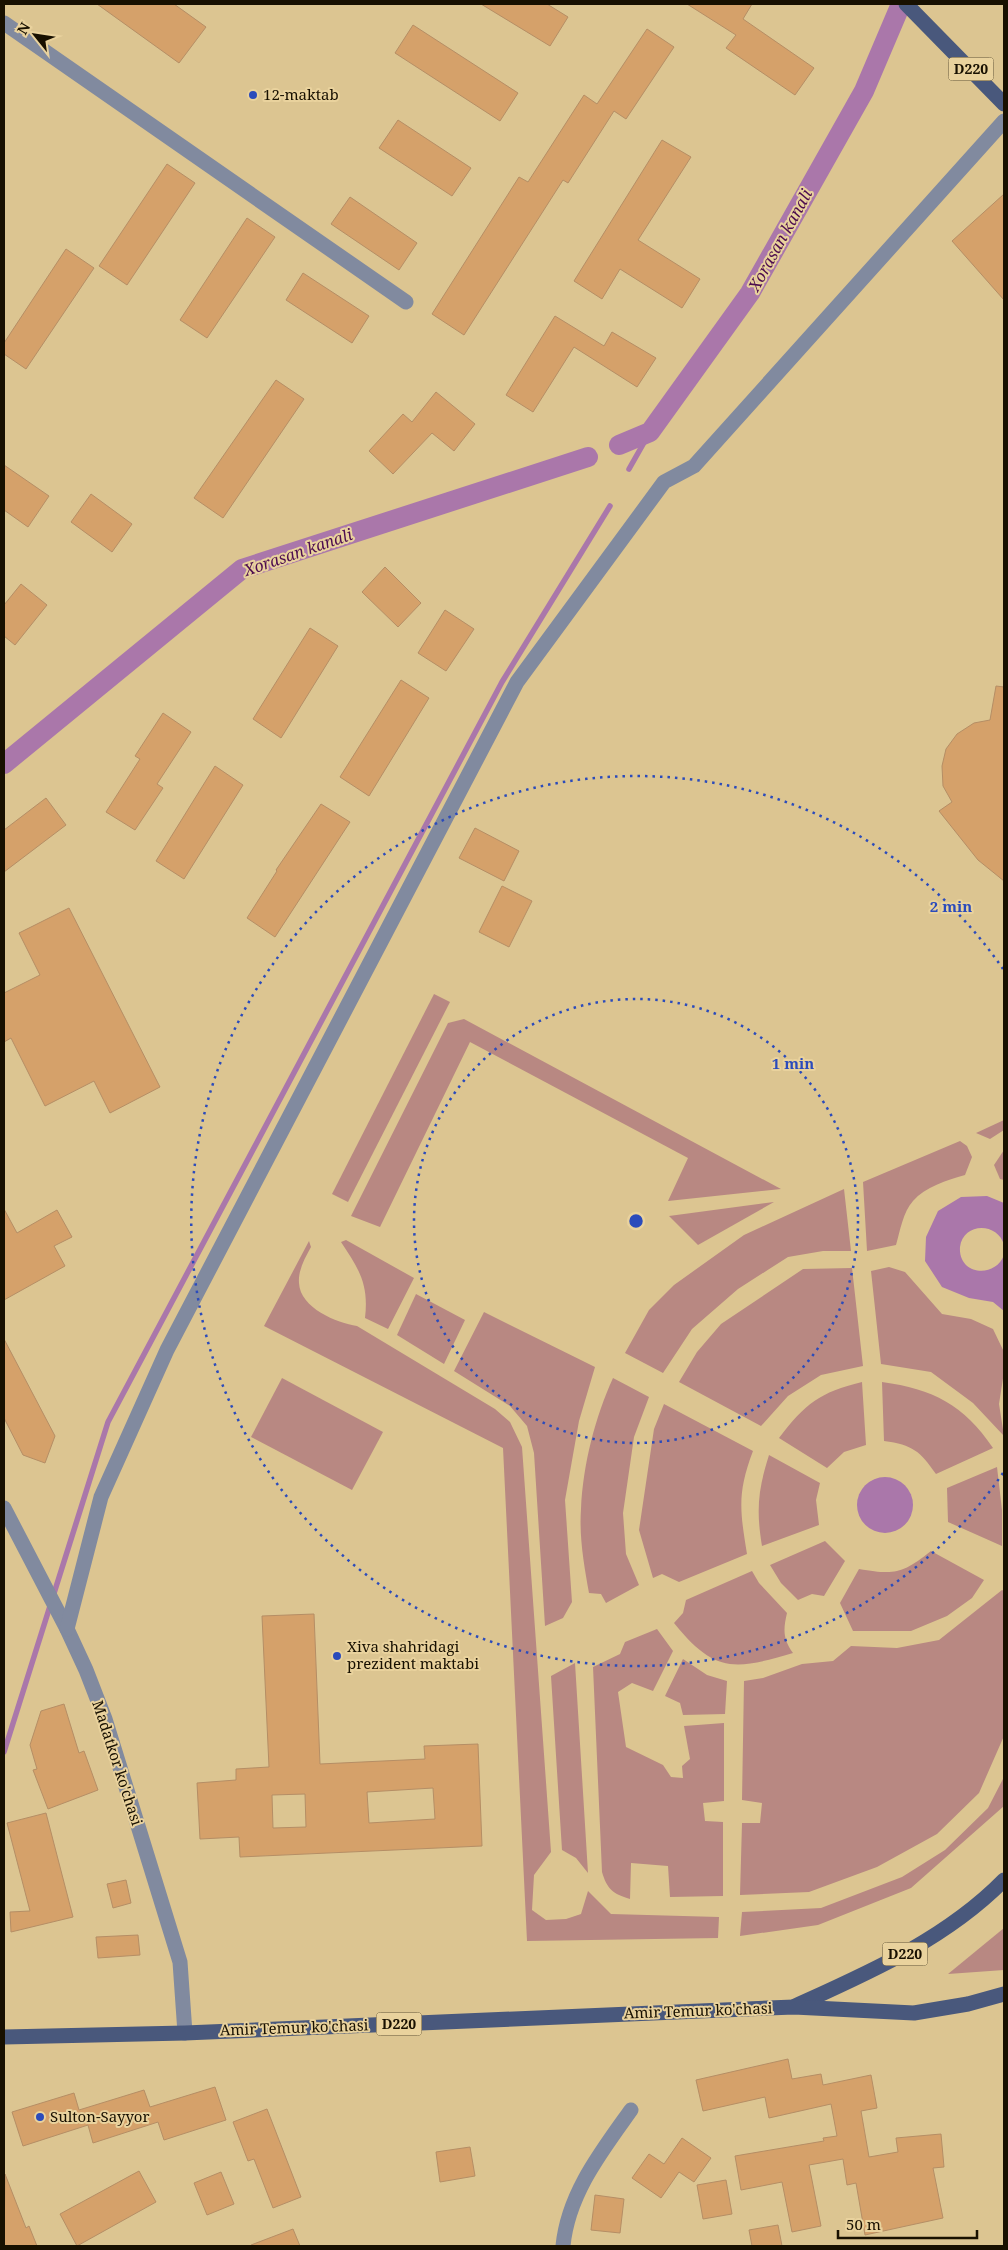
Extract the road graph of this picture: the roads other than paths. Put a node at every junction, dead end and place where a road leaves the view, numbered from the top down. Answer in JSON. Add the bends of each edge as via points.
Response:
{"nodes":[{"id":1,"x":906,"y":4,"type":"edge"},
{"id":2,"x":4,"y":23,"type":"edge"},
{"id":3,"x":1004,"y":104,"type":"edge"},
{"id":4,"x":1004,"y":122,"type":"edge"},
{"id":5,"x":406,"y":302,"type":"dead end"},
{"id":6,"x":4,"y":1508,"type":"edge"},
{"id":7,"x":64,"y":1624,"type":"junction"},
{"id":8,"x":1004,"y":1880,"type":"edge"},
{"id":9,"x":1004,"y":1994,"type":"edge"},
{"id":10,"x":794,"y":2007,"type":"junction"},
{"id":11,"x":185,"y":2033,"type":"junction"},
{"id":12,"x":4,"y":2037,"type":"edge"},
{"id":13,"x":631,"y":2110,"type":"dead end"},
{"id":14,"x":563,"y":2246,"type":"edge"}],
"edges":[{"from":1,"to":3,"type":"main road","number":"D220"},
{"from":2,"to":5,"type":"street"},
{"from":4,"to":7,"type":"street","via":[[694,466],[664,482],[517,682],[167,1350],[101,1497]]},
{"from":6,"to":7,"type":"street","name":"Madatkor ko'chasi"},
{"from":7,"to":11,"type":"street","name":"Madatkor ko'chasi","via":[[105,1719],[180,1962]]},
{"from":8,"to":10,"type":"main road","name":"Amir Temur ko'chasi","number":"D220","via":[[947,1928],[894,1961]]},
{"from":9,"to":10,"type":"main road","name":"Amir Temur ko'chasi","number":"D220","via":[[914,2013]]},
{"from":10,"to":11,"type":"main road","name":"Amir Temur ko'chasi","number":"D220"},
{"from":11,"to":12,"type":"main road","name":"Amir Temur ko'chasi","number":"D220"},
{"from":13,"to":14,"type":"street","via":[[586,2174],[565,2228]]}]}
